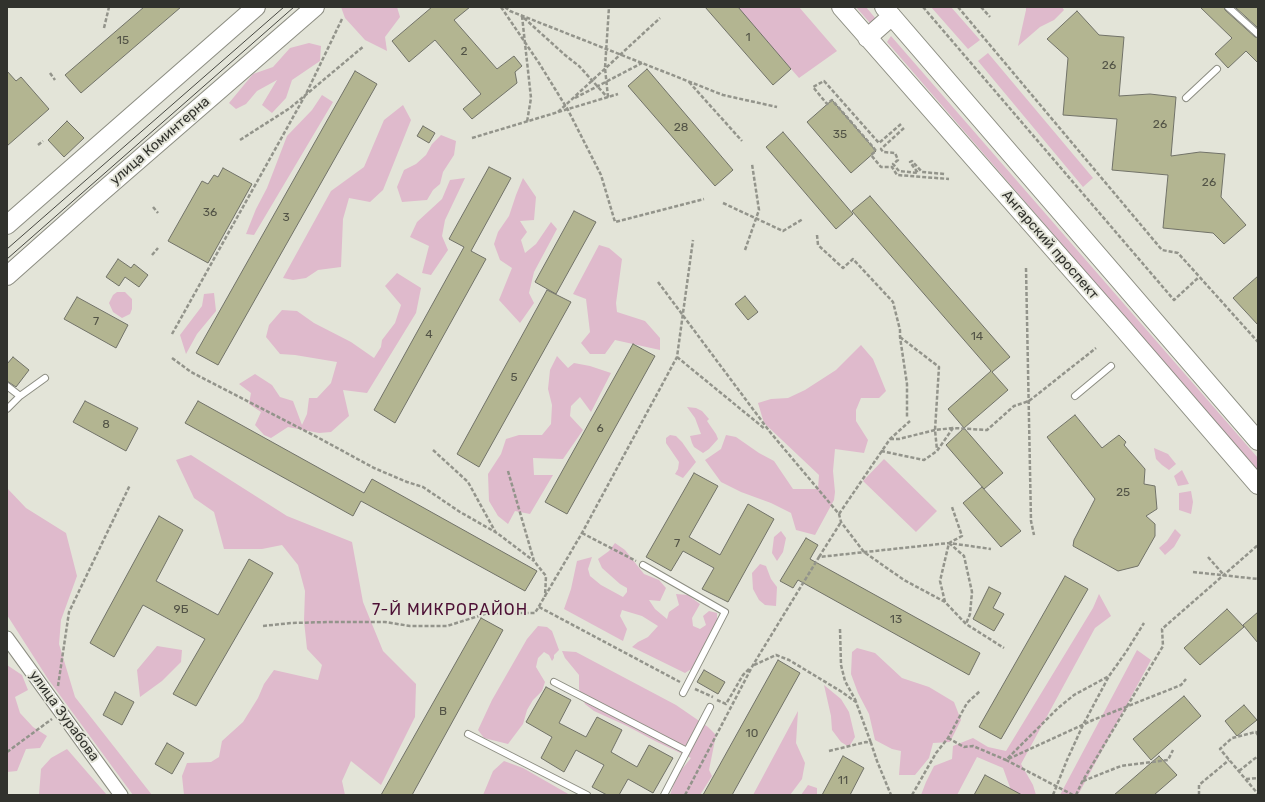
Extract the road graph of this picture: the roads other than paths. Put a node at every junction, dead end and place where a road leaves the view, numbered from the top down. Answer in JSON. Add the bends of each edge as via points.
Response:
{"nodes":[{"id":1,"x":256,"y":7,"type":"edge"},
{"id":2,"x":315,"y":7,"type":"edge"},
{"id":3,"x":841,"y":7,"type":"edge"},
{"id":4,"x":1228,"y":7,"type":"edge"},
{"id":5,"x":888,"y":12,"type":"edge"},
{"id":6,"x":1258,"y":34,"type":"edge"},
{"id":7,"x":867,"y":38,"type":"junction"},
{"id":8,"x":1218,"y":69,"type":"dead end"},
{"id":9,"x":1186,"y":98,"type":"dead end"},
{"id":10,"x":7,"y":225,"type":"edge"},
{"id":11,"x":7,"y":276,"type":"edge"},
{"id":12,"x":1111,"y":366,"type":"dead end"},
{"id":13,"x":45,"y":378,"type":"dead end"},
{"id":14,"x":7,"y":386,"type":"edge"},
{"id":15,"x":20,"y":396,"type":"junction"},
{"id":16,"x":1075,"y":396,"type":"dead end"},
{"id":17,"x":7,"y":409,"type":"edge"},
{"id":18,"x":1258,"y":441,"type":"edge"},
{"id":19,"x":1258,"y":485,"type":"edge"},
{"id":20,"x":643,"y":565,"type":"road end"},
{"id":21,"x":7,"y":638,"type":"edge"},
{"id":22,"x":554,"y":682,"type":"dead end"},
{"id":23,"x":683,"y":693,"type":"dead end"},
{"id":24,"x":710,"y":707,"type":"dead end"},
{"id":25,"x":468,"y":734,"type":"dead end"},
{"id":26,"x":687,"y":751,"type":"junction"},
{"id":27,"x":121,"y":795,"type":"edge"},
{"id":28,"x":587,"y":795,"type":"edge"},
{"id":29,"x":664,"y":795,"type":"edge"}],
"edges":[{"from":1,"to":10,"type":"street"},
{"from":2,"to":11,"type":"street","name":"улица Коминтерна"},
{"from":3,"to":7,"type":"street","name":"Ангарский проспект"},
{"from":4,"to":6,"type":"lane"},
{"from":5,"to":7,"type":"street"},
{"from":5,"to":18,"type":"street"},
{"from":7,"to":19,"type":"street","name":"Ангарский проспект"},
{"from":8,"to":9,"type":"lane"},
{"from":12,"to":16,"type":"lane"},
{"from":13,"to":15,"type":"lane"},
{"from":14,"to":15,"type":"lane"},
{"from":15,"to":17,"type":"lane"},
{"from":20,"to":23,"type":"lane","via":[[725,612]]},
{"from":21,"to":27,"type":"street","name":"улица Зурабова","via":[[55,711]]},
{"from":22,"to":26,"type":"lane"},
{"from":24,"to":26,"type":"lane"},
{"from":25,"to":28,"type":"lane"},
{"from":26,"to":29,"type":"lane"}]}
